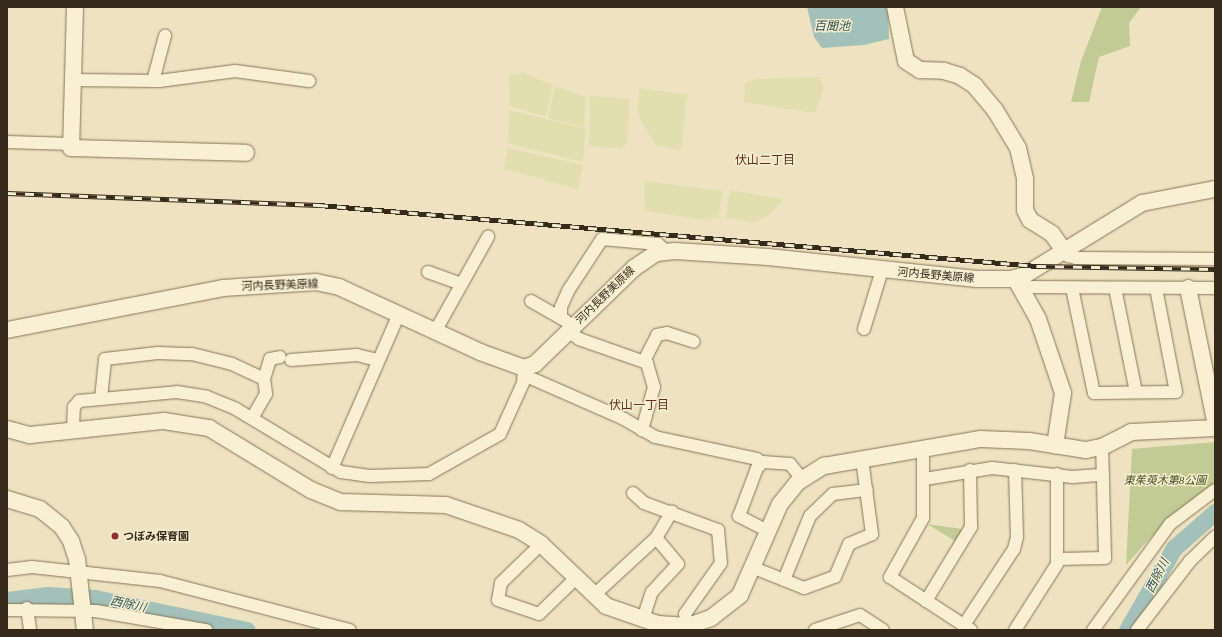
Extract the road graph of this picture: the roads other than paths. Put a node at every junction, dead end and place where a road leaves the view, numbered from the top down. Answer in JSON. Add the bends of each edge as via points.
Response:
{"nodes":[{"id":1,"x":75,"y":7,"type":"edge"},
{"id":2,"x":895,"y":7,"type":"edge"},
{"id":3,"x":165,"y":36,"type":"dead end"},
{"id":4,"x":73,"y":80,"type":"junction"},
{"id":5,"x":153,"y":81,"type":"junction"},
{"id":6,"x":309,"y":81,"type":"dead end"},
{"id":7,"x":7,"y":142,"type":"edge"},
{"id":8,"x":71,"y":144,"type":"junction"},
{"id":9,"x":246,"y":153,"type":"dead end"},
{"id":10,"x":1215,"y":189,"type":"edge"},
{"id":11,"x":488,"y":237,"type":"dead end"},
{"id":12,"x":1063,"y":249,"type":"junction"},
{"id":13,"x":666,"y":251,"type":"junction"},
{"id":14,"x":1215,"y":259,"type":"edge"},
{"id":15,"x":882,"y":270,"type":"junction"},
{"id":16,"x":428,"y":272,"type":"dead end"},
{"id":17,"x":1018,"y":283,"type":"junction"},
{"id":18,"x":461,"y":284,"type":"junction"},
{"id":19,"x":1072,"y":288,"type":"junction"},
{"id":20,"x":1115,"y":288,"type":"junction"},
{"id":21,"x":1156,"y":288,"type":"junction"},
{"id":22,"x":1188,"y":288,"type":"junction"},
{"id":23,"x":1215,"y":288,"type":"edge"},
{"id":24,"x":531,"y":300,"type":"dead end"},
{"id":25,"x":399,"y":314,"type":"junction"},
{"id":26,"x":568,"y":325,"type":"junction"},
{"id":27,"x":864,"y":329,"type":"dead end"},
{"id":28,"x":7,"y":330,"type":"edge"},
{"id":29,"x":436,"y":330,"type":"junction"},
{"id":30,"x":694,"y":342,"type":"dead end"},
{"id":31,"x":377,"y":360,"type":"junction"},
{"id":32,"x":644,"y":361,"type":"junction"},
{"id":33,"x":529,"y":374,"type":"junction"},
{"id":34,"x":264,"y":379,"type":"junction"},
{"id":35,"x":1136,"y":392,"type":"junction"},
{"id":36,"x":101,"y":398,"type":"junction"},
{"id":37,"x":252,"y":418,"type":"junction"},
{"id":38,"x":1215,"y":422,"type":"edge"},
{"id":39,"x":1215,"y":428,"type":"edge"},
{"id":40,"x":7,"y":429,"type":"edge"},
{"id":41,"x":73,"y":430,"type":"junction"},
{"id":42,"x":642,"y":430,"type":"junction"},
{"id":43,"x":1055,"y":445,"type":"junction"},
{"id":44,"x":1102,"y":447,"type":"junction"},
{"id":45,"x":923,"y":450,"type":"junction"},
{"id":46,"x":862,"y":459,"type":"junction"},
{"id":47,"x":761,"y":463,"type":"junction"},
{"id":48,"x":332,"y":468,"type":"junction"},
{"id":49,"x":970,"y":470,"type":"junction"},
{"id":50,"x":1015,"y":470,"type":"junction"},
{"id":51,"x":1057,"y":474,"type":"junction"},
{"id":52,"x":1103,"y":475,"type":"junction"},
{"id":53,"x":925,"y":478,"type":"junction"},
{"id":54,"x":802,"y":479,"type":"junction"},
{"id":55,"x":866,"y":490,"type":"junction"},
{"id":56,"x":1215,"y":490,"type":"edge"},
{"id":57,"x":633,"y":493,"type":"dead end"},
{"id":58,"x":7,"y":499,"type":"edge"},
{"id":59,"x":672,"y":512,"type":"junction"},
{"id":60,"x":768,"y":531,"type":"junction"},
{"id":61,"x":1215,"y":537,"type":"edge"},
{"id":62,"x":656,"y":538,"type":"junction"},
{"id":63,"x":541,"y":544,"type":"junction"},
{"id":64,"x":1058,"y":559,"type":"junction"},
{"id":65,"x":754,"y":568,"type":"junction"},
{"id":66,"x":7,"y":570,"type":"edge"},
{"id":67,"x":78,"y":573,"type":"junction"},
{"id":68,"x":575,"y":579,"type":"junction"},
{"id":69,"x":784,"y":580,"type":"junction"},
{"id":70,"x":592,"y":596,"type":"junction"},
{"id":71,"x":926,"y":601,"type":"junction"},
{"id":72,"x":82,"y":607,"type":"junction"},
{"id":73,"x":27,"y":608,"type":"junction"},
{"id":74,"x":7,"y":610,"type":"edge"},
{"id":75,"x":643,"y":619,"type":"junction"},
{"id":76,"x":688,"y":628,"type":"edge"},
{"id":77,"x":967,"y":628,"type":"edge"},
{"id":78,"x":30,"y":630,"type":"edge"},
{"id":79,"x":85,"y":630,"type":"edge"},
{"id":80,"x":206,"y":630,"type":"edge"},
{"id":81,"x":350,"y":630,"type":"edge"},
{"id":82,"x":815,"y":630,"type":"edge"},
{"id":83,"x":883,"y":630,"type":"edge"},
{"id":84,"x":1015,"y":630,"type":"edge"},
{"id":85,"x":1093,"y":630,"type":"edge"},
{"id":86,"x":1137,"y":630,"type":"edge"}],
"edges":[{"from":1,"to":4,"type":"street"},
{"from":2,"to":12,"type":"street","via":[[906,61],[920,70],[960,76],[974,85],[995,110],[1018,148],[1025,179],[1025,210],[1030,220],[1052,234]]},
{"from":3,"to":5,"type":"street"},
{"from":4,"to":5,"type":"street"},
{"from":4,"to":8,"type":"street"},
{"from":5,"to":6,"type":"street","via":[[234,71]]},
{"from":7,"to":8,"type":"street"},
{"from":8,"to":9,"type":"street","via":[[71,148]]},
{"from":10,"to":12,"type":"street","name":"河内長野美原線","via":[[1142,203]]},
{"from":11,"to":18,"type":"street"},
{"from":12,"to":14,"type":"street","via":[[1068,256],[1076,258]]},
{"from":12,"to":17,"type":"street","name":"河内長野美原線"},
{"from":13,"to":15,"type":"street","name":"河内長野美原線"},
{"from":13,"to":26,"type":"street","name":"河内長野美原線","via":[[640,262]]},
{"from":13,"to":26,"type":"street","via":[[658,244],[602,239],[568,291],[561,307]]},
{"from":15,"to":17,"type":"street","name":"河内長野美原線"},
{"from":15,"to":27,"type":"street"},
{"from":16,"to":18,"type":"street"},
{"from":17,"to":19,"type":"street"},
{"from":17,"to":43,"type":"street","via":[[1038,319],[1063,393]]},
{"from":18,"to":29,"type":"street"},
{"from":19,"to":20,"type":"street"},
{"from":19,"to":35,"type":"street","via":[[1094,393]]},
{"from":20,"to":21,"type":"street"},
{"from":20,"to":35,"type":"street"},
{"from":21,"to":22,"type":"street"},
{"from":21,"to":35,"type":"street","via":[[1176,392]]},
{"from":22,"to":23,"type":"street"},
{"from":22,"to":38,"type":"street"},
{"from":24,"to":26,"type":"street"},
{"from":25,"to":28,"type":"street","name":"河内長野美原線","via":[[339,287],[316,282],[223,288]]},
{"from":25,"to":29,"type":"street","name":"河内長野美原線"},
{"from":25,"to":31,"type":"street"},
{"from":26,"to":32,"type":"street","via":[[579,339]]},
{"from":26,"to":33,"type":"street","name":"河内長野美原線","via":[[534,364]]},
{"from":29,"to":33,"type":"street","name":"河内長野美原線"},
{"from":30,"to":32,"type":"street","via":[[667,333],[657,335]]},
{"from":31,"to":34,"type":"street","via":[[357,355],[270,359]]},
{"from":31,"to":48,"type":"street"},
{"from":32,"to":42,"type":"street","via":[[650,367],[654,386]]},
{"from":33,"to":42,"type":"street"},
{"from":33,"to":48,"type":"street","via":[[500,434],[435,472],[370,476]]},
{"from":34,"to":36,"type":"street","via":[[232,364],[192,354],[158,352],[107,358],[103,365]]},
{"from":34,"to":37,"type":"street","via":[[266,394]]},
{"from":36,"to":37,"type":"street","via":[[177,392],[215,400]]},
{"from":36,"to":41,"type":"street","via":[[83,400],[74,407]]},
{"from":37,"to":48,"type":"street"},
{"from":39,"to":44,"type":"street","via":[[1146,429],[1131,432]]},
{"from":40,"to":41,"type":"street","via":[[30,435]]},
{"from":41,"to":63,"type":"street","via":[[164,421],[191,423],[223,435],[311,490],[340,502],[362,506],[446,505],[519,530]]},
{"from":42,"to":47,"type":"street","via":[[654,437],[757,459]]},
{"from":43,"to":44,"type":"street","via":[[1086,450]]},
{"from":43,"to":45,"type":"street","via":[[981,439]]},
{"from":44,"to":52,"type":"street"},
{"from":45,"to":46,"type":"street"},
{"from":45,"to":53,"type":"street"},
{"from":46,"to":54,"type":"street","via":[[824,466]]},
{"from":46,"to":55,"type":"street"},
{"from":47,"to":54,"type":"street","via":[[790,464]]},
{"from":47,"to":60,"type":"street","via":[[739,516]]},
{"from":49,"to":50,"type":"street"},
{"from":49,"to":53,"type":"street"},
{"from":49,"to":71,"type":"street","via":[[971,528]]},
{"from":50,"to":51,"type":"street"},
{"from":50,"to":77,"type":"street","via":[[1017,537],[1014,549]]},
{"from":51,"to":52,"type":"street"},
{"from":51,"to":64,"type":"street"},
{"from":52,"to":64,"type":"street","via":[[1105,558]]},
{"from":53,"to":71,"type":"street","via":[[920,526],[890,577]]},
{"from":54,"to":60,"type":"street","via":[[780,504]]},
{"from":55,"to":69,"type":"street","via":[[833,494],[810,516]]},
{"from":55,"to":69,"type":"street","via":[[872,534],[849,544],[835,577],[804,588]]},
{"from":56,"to":85,"type":"street","via":[[1170,524]]},
{"from":57,"to":59,"type":"street","via":[[644,503]]},
{"from":58,"to":67,"type":"street","via":[[40,509],[62,527],[71,541]]},
{"from":59,"to":62,"type":"street"},
{"from":59,"to":76,"type":"street","via":[[718,530],[721,563],[685,614]]},
{"from":60,"to":65,"type":"street"},
{"from":61,"to":86,"type":"street","via":[[1190,561]]},
{"from":62,"to":70,"type":"street"},
{"from":62,"to":75,"type":"street","via":[[678,564],[652,592]]},
{"from":63,"to":68,"type":"street"},
{"from":63,"to":68,"type":"street","via":[[502,583],[498,600],[539,614]]},
{"from":64,"to":84,"type":"street","via":[[1048,582]]},
{"from":65,"to":69,"type":"street"},
{"from":65,"to":76,"type":"street","via":[[740,595],[728,608]]},
{"from":66,"to":67,"type":"street","via":[[32,567]]},
{"from":67,"to":72,"type":"street"},
{"from":67,"to":81,"type":"street","via":[[160,581]]},
{"from":68,"to":70,"type":"street"},
{"from":70,"to":75,"type":"street","via":[[606,606]]},
{"from":71,"to":77,"type":"street"},
{"from":72,"to":73,"type":"street"},
{"from":72,"to":79,"type":"street"},
{"from":72,"to":80,"type":"street"},
{"from":73,"to":74,"type":"street"},
{"from":73,"to":78,"type":"street"},
{"from":75,"to":76,"type":"street"},
{"from":82,"to":83,"type":"street","via":[[860,615]]}]}
